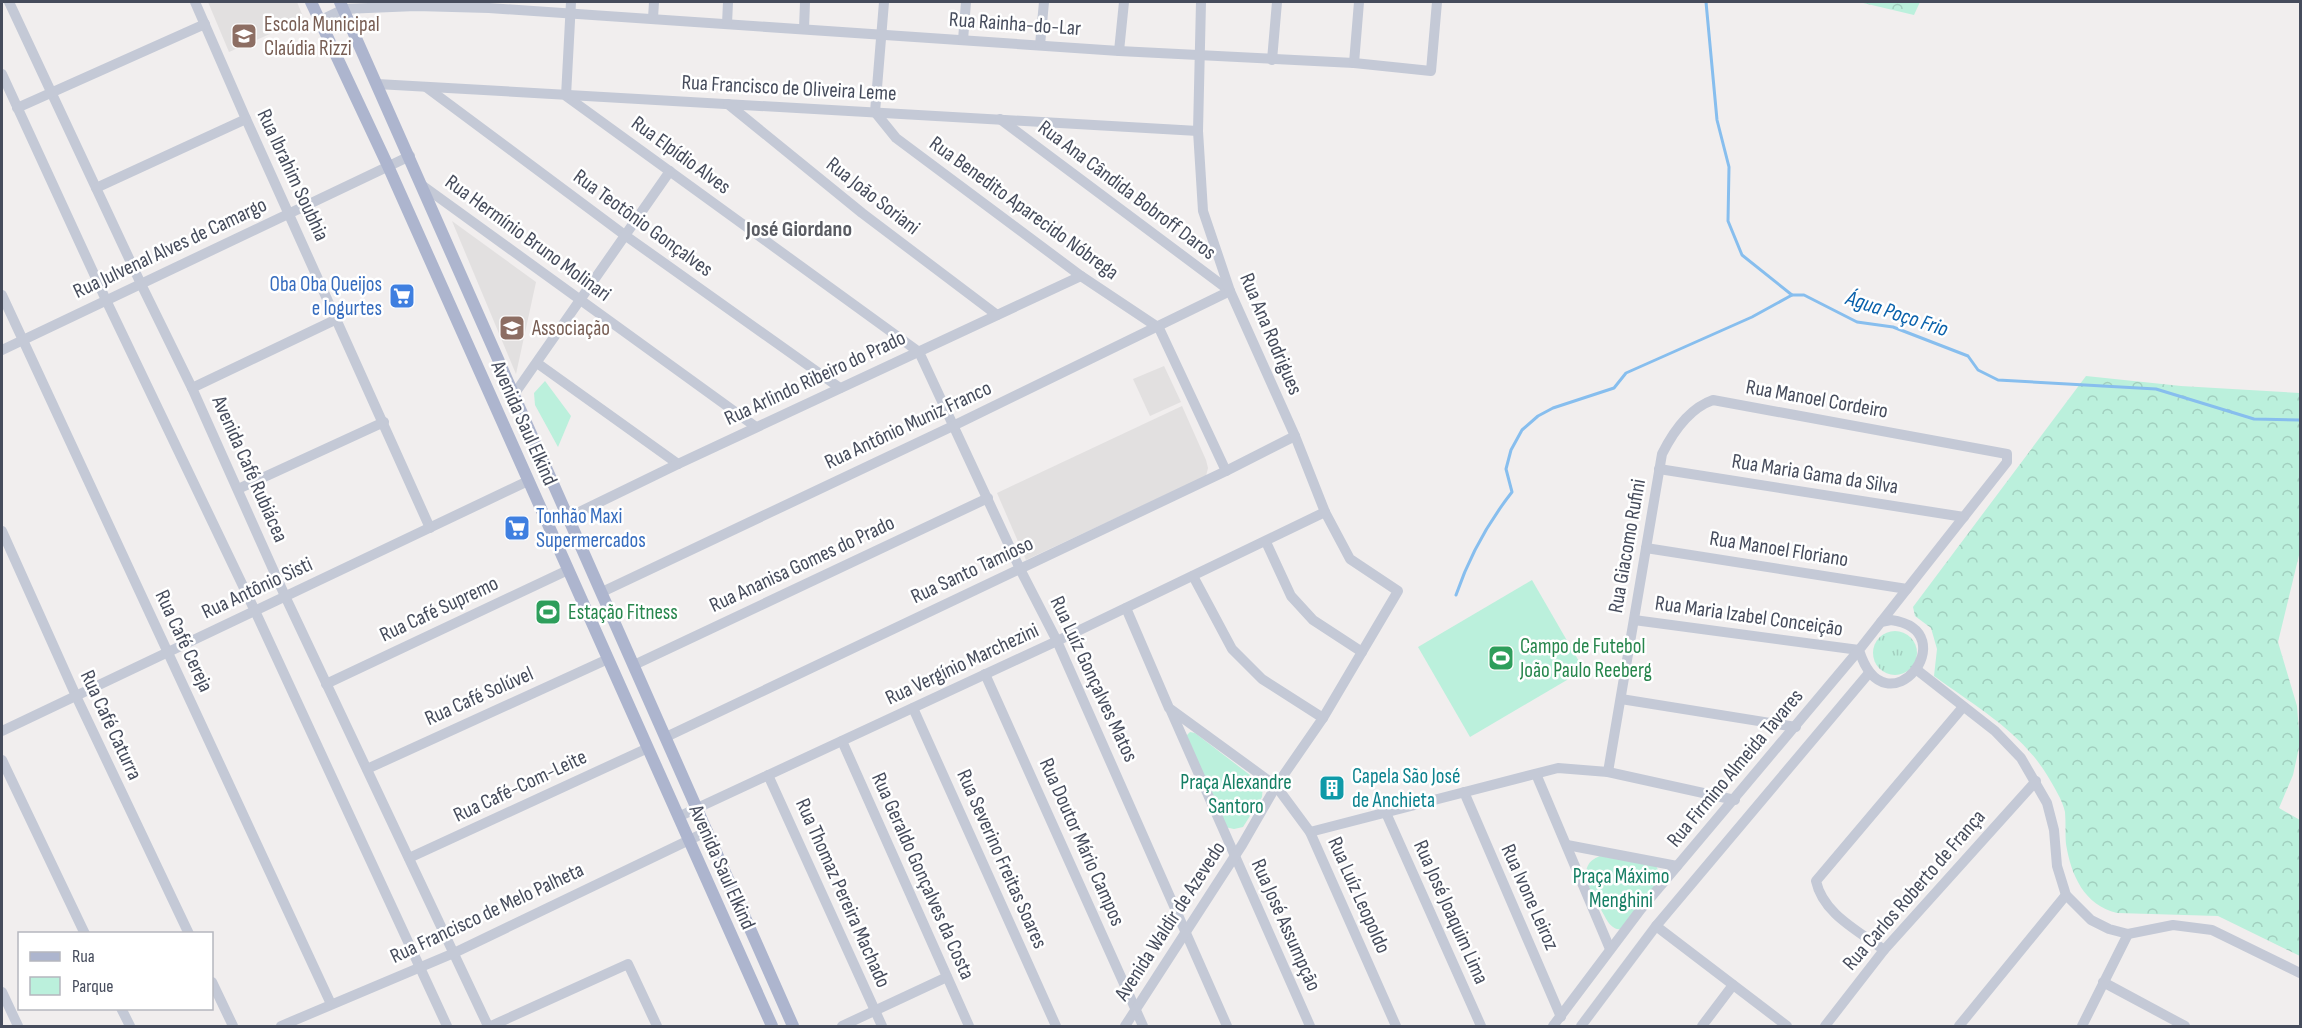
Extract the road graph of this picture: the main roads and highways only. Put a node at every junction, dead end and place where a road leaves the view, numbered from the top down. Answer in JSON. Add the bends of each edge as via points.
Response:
{"nodes":[{"id":1,"x":311,"y":2,"type":"edge"},
{"id":2,"x":342,"y":5,"type":"edge"},
{"id":3,"x":772,"y":1026,"type":"edge"},
{"id":4,"x":793,"y":1026,"type":"edge"}],
"edges":[{"from":1,"to":3,"type":"main road","name":"Avenida Saul Elkind"},
{"from":2,"to":4,"type":"main road","name":"Avenida Saul Elkind"}]}
